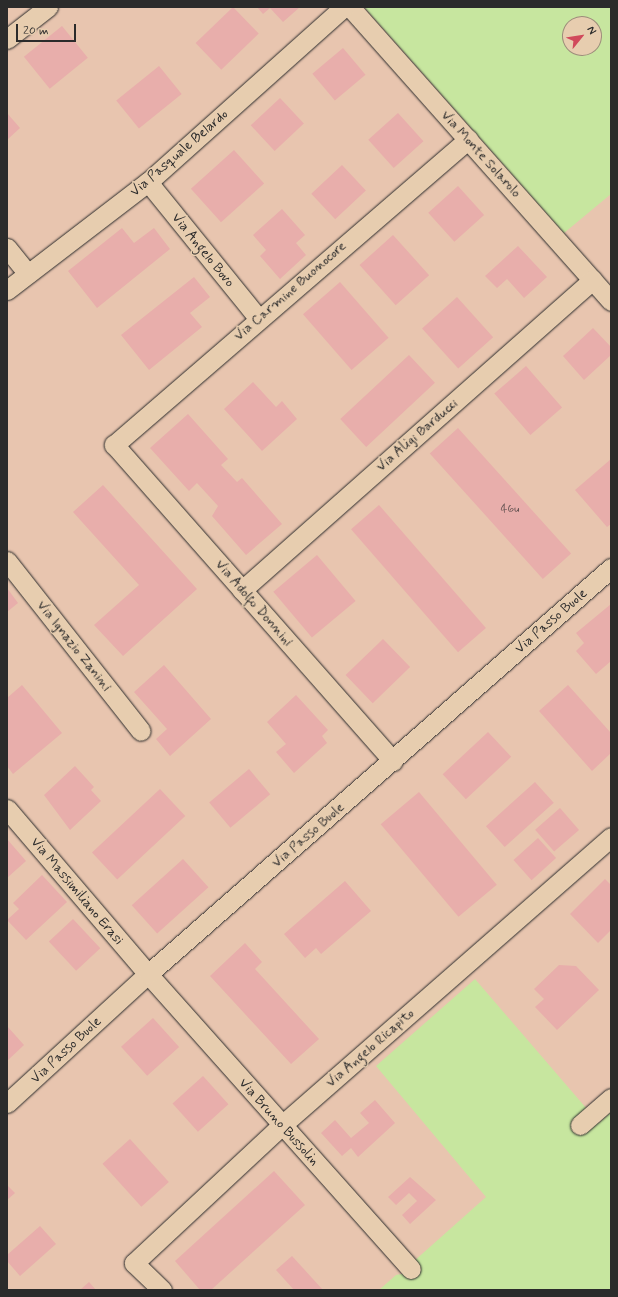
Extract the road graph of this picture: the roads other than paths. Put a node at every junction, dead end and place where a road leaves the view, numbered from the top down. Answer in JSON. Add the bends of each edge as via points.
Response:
{"nodes":[{"id":1,"x":48,"y":7,"type":"edge"},
{"id":2,"x":344,"y":7,"type":"edge"},
{"id":3,"x":350,"y":7,"type":"edge"},
{"id":4,"x":7,"y":39,"type":"edge"},
{"id":5,"x":468,"y":139,"type":"junction"},
{"id":6,"x":148,"y":182,"type":"junction"},
{"id":7,"x":7,"y":248,"type":"edge"},
{"id":8,"x":28,"y":274,"type":"junction"},
{"id":9,"x":592,"y":280,"type":"junction"},
{"id":10,"x":7,"y":290,"type":"edge"},
{"id":11,"x":611,"y":301,"type":"edge"},
{"id":12,"x":258,"y":318,"type":"junction"},
{"id":13,"x":114,"y":445,"type":"joint"},
{"id":14,"x":7,"y":561,"type":"edge"},
{"id":15,"x":611,"y":568,"type":"edge"},
{"id":16,"x":242,"y":590,"type":"junction"},
{"id":17,"x":141,"y":731,"type":"dead end"},
{"id":18,"x":393,"y":762,"type":"junction"},
{"id":19,"x":7,"y":809,"type":"edge"},
{"id":20,"x":611,"y":837,"type":"edge"},
{"id":21,"x":148,"y":974,"type":"junction"},
{"id":22,"x":611,"y":1098,"type":"edge"},
{"id":23,"x":7,"y":1103,"type":"edge"},
{"id":24,"x":282,"y":1125,"type":"junction"},
{"id":25,"x":580,"y":1125,"type":"dead end"},
{"id":26,"x":411,"y":1269,"type":"dead end"},
{"id":27,"x":162,"y":1290,"type":"edge"}],
"edges":[{"from":1,"to":4,"type":"street"},
{"from":2,"to":6,"type":"street","name":"Via Pasquale Belardo"},
{"from":3,"to":5,"type":"street","name":"Via Monte Solarolo"},
{"from":5,"to":9,"type":"street","name":"Via Monte Solarolo"},
{"from":5,"to":12,"type":"street","name":"Via Carmine Buonocore"},
{"from":6,"to":8,"type":"street","name":"Via Pasquale Belardo"},
{"from":6,"to":12,"type":"street","name":"Via Angelo Bovo"},
{"from":7,"to":8,"type":"street"},
{"from":8,"to":10,"type":"street","name":"Via Pasquale Belardo"},
{"from":9,"to":11,"type":"street","name":"Via Monte Solarolo"},
{"from":9,"to":16,"type":"street","name":"Via Aligi Barducci"},
{"from":12,"to":13,"type":"street","name":"Via Carmine Buonocore"},
{"from":13,"to":16,"type":"street","name":"Via Adolfo Donnini"},
{"from":14,"to":17,"type":"street","name":"Via Ignazio Zanini"},
{"from":15,"to":18,"type":"street","name":"Via Passo Buole"},
{"from":16,"to":18,"type":"street","name":"Via Adolfo Donnini"},
{"from":18,"to":21,"type":"street","name":"Via Passo Buole"},
{"from":19,"to":21,"type":"street","name":"Via Massimiliano Erasi"},
{"from":20,"to":24,"type":"street","name":"Via Angelo Ricapito"},
{"from":21,"to":23,"type":"street","name":"Via Passo Buole"},
{"from":21,"to":24,"type":"street","name":"Via Bruno Bussolin"},
{"from":22,"to":25,"type":"street"},
{"from":24,"to":26,"type":"street","name":"Via Bruno Bussolin"},
{"from":24,"to":27,"type":"street","name":"Via Angelo Ricapito","via":[[134,1262]]}]}
